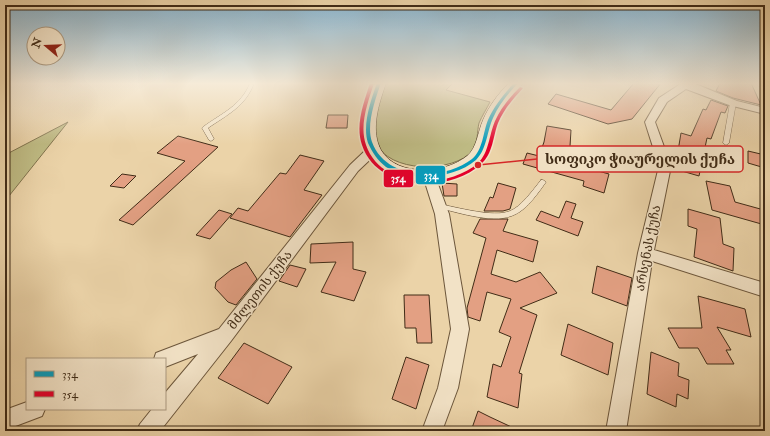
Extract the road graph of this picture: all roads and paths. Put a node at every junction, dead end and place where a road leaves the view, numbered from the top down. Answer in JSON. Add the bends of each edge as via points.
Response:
{"nodes":[{"id":1,"x":241,"y":103,"type":"edge"},
{"id":2,"x":372,"y":103,"type":"edge"},
{"id":3,"x":499,"y":103,"type":"edge"},
{"id":4,"x":661,"y":103,"type":"edge"},
{"id":5,"x":733,"y":103,"type":"edge"},
{"id":6,"x":734,"y":103,"type":"edge"},
{"id":7,"x":765,"y":111,"type":"edge"},
{"id":8,"x":211,"y":139,"type":"dead end"},
{"id":9,"x":726,"y":143,"type":"dead end"},
{"id":10,"x":373,"y":150,"type":"junction"},
{"id":11,"x":429,"y":176,"type":"junction"},
{"id":12,"x":543,"y":182,"type":"dead end"},
{"id":13,"x":439,"y":206,"type":"junction"},
{"id":14,"x":646,"y":253,"type":"junction"},
{"id":15,"x":765,"y":290,"type":"edge"},
{"id":16,"x":225,"y":335,"type":"junction"},
{"id":17,"x":166,"y":358,"type":"edge"},
{"id":18,"x":166,"y":408,"type":"edge"},
{"id":19,"x":32,"y":410,"type":"edge"},
{"id":20,"x":164,"y":410,"type":"edge"},
{"id":21,"x":5,"y":420,"type":"edge"},
{"id":22,"x":147,"y":431,"type":"edge"},
{"id":23,"x":432,"y":431,"type":"edge"},
{"id":24,"x":616,"y":431,"type":"edge"}],
"edges":[{"from":1,"to":8,"type":"lane","via":[[205,128]]},
{"from":2,"to":10,"type":"main road","via":[[368,130]]},
{"from":3,"to":11,"type":"main road","via":[[474,159],[452,172]]},
{"from":4,"to":14,"type":"street","name":"არსენას ქუჩა","via":[[650,122],[665,166]]},
{"from":5,"to":9,"type":"lane"},
{"from":6,"to":7,"type":"street"},
{"from":10,"to":11,"type":"main road","via":[[375,156],[390,167],[411,174]]},
{"from":10,"to":16,"type":"street","name":"მძლეთის ქუჩა","via":[[354,168]]},
{"from":11,"to":13,"type":"street"},
{"from":12,"to":13,"type":"lane","via":[[514,213],[507,216],[493,216]]},
{"from":13,"to":23,"type":"street","via":[[460,329],[448,388]]},
{"from":14,"to":15,"type":"street"},
{"from":14,"to":24,"type":"street","name":"არსენას ქუჩა"},
{"from":16,"to":17,"type":"street"},
{"from":16,"to":18,"type":"street","name":"მძლეთის ქუჩა"},
{"from":19,"to":21,"type":"street"},
{"from":20,"to":22,"type":"street","name":"მძლეთის ქუჩა"}]}
